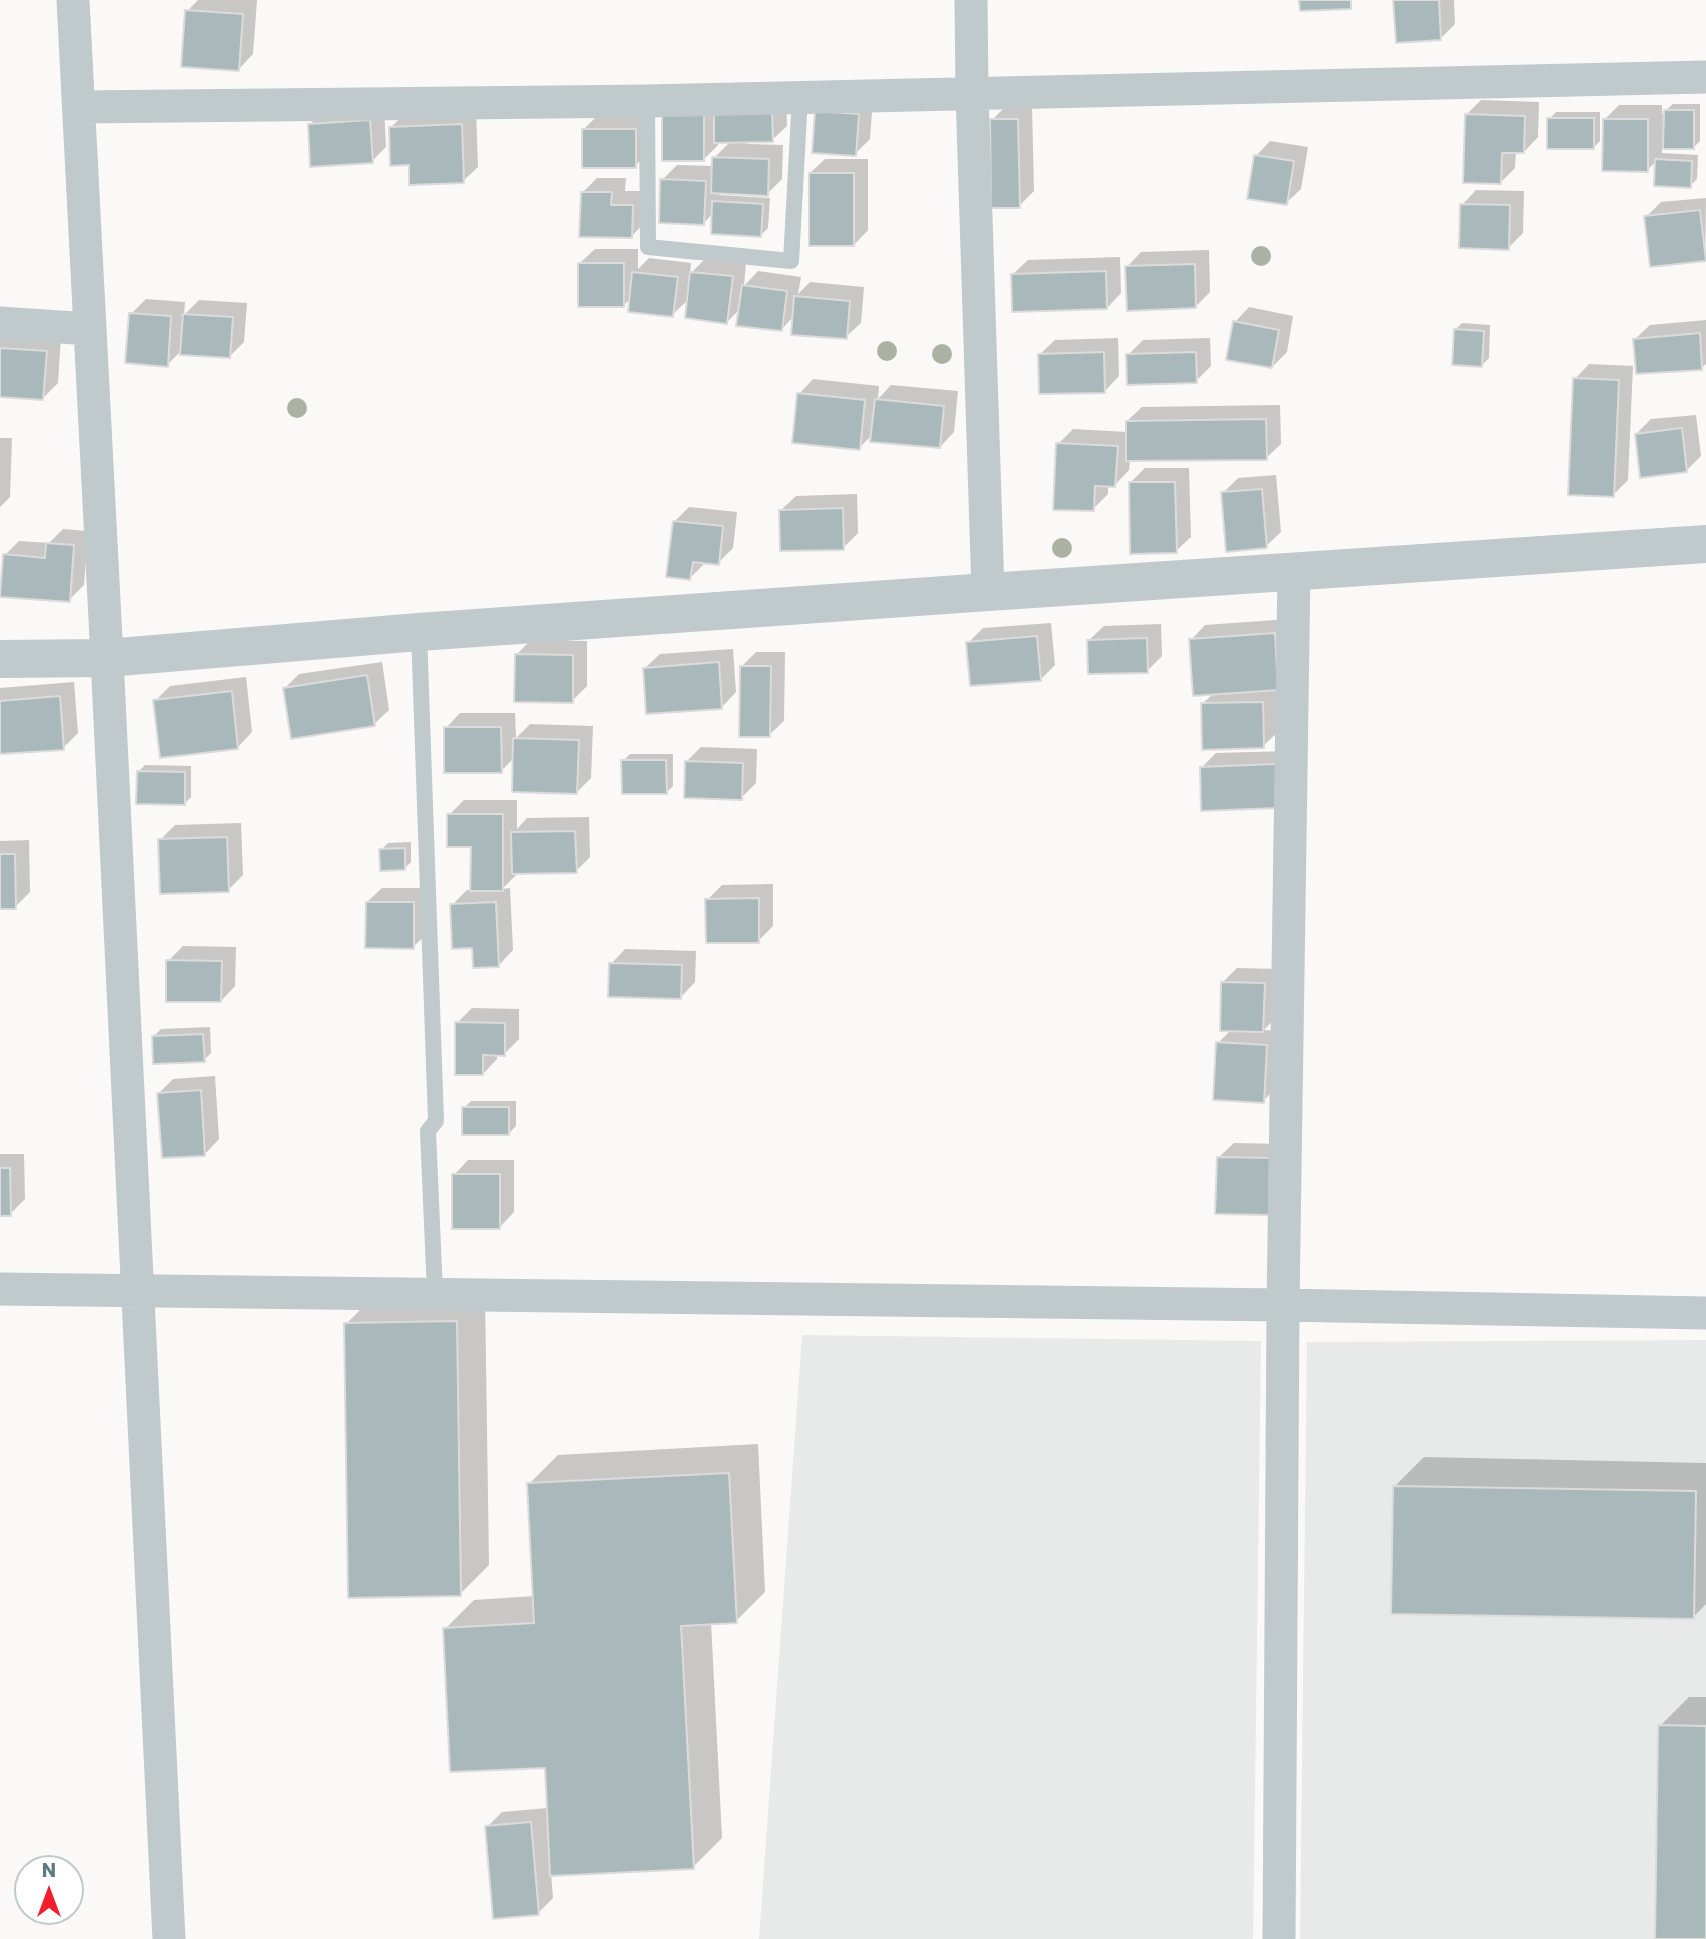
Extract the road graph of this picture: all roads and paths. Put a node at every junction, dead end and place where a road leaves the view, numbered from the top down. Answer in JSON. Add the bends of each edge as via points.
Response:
{"nodes":[{"id":1,"x":73,"y":0,"type":"edge"},
{"id":2,"x":971,"y":0,"type":"edge"},
{"id":3,"x":1706,"y":77,"type":"edge"},
{"id":4,"x":972,"y":93,"type":"junction"},
{"id":5,"x":800,"y":97,"type":"junction"},
{"id":6,"x":647,"y":101,"type":"junction"},
{"id":7,"x":79,"y":107,"type":"junction"},
{"id":8,"x":0,"y":323,"type":"edge"},
{"id":9,"x":90,"y":330,"type":"junction"},
{"id":10,"x":1706,"y":544,"type":"edge"},
{"id":11,"x":1294,"y":571,"type":"junction"},
{"id":12,"x":988,"y":592,"type":"junction"},
{"id":13,"x":419,"y":632,"type":"junction"},
{"id":14,"x":107,"y":658,"type":"junction"},
{"id":15,"x":0,"y":659,"type":"edge"},
{"id":16,"x":0,"y":1289,"type":"edge"},
{"id":17,"x":138,"y":1290,"type":"junction"},
{"id":18,"x":435,"y":1293,"type":"junction"},
{"id":19,"x":1283,"y":1305,"type":"junction"},
{"id":20,"x":1706,"y":1313,"type":"edge"},
{"id":21,"x":169,"y":1939,"type":"edge"},
{"id":22,"x":1279,"y":1939,"type":"edge"}],
"edges":[{"from":1,"to":7,"type":"street"},
{"from":2,"to":4,"type":"street"},
{"from":3,"to":4,"type":"street"},
{"from":4,"to":5,"type":"street"},
{"from":4,"to":12,"type":"street"},
{"from":5,"to":6,"type":"street"},
{"from":5,"to":6,"type":"lane","via":[[791,261],[648,247]]},
{"from":6,"to":7,"type":"street"},
{"from":7,"to":9,"type":"street"},
{"from":8,"to":9,"type":"street"},
{"from":9,"to":14,"type":"street"},
{"from":10,"to":11,"type":"street"},
{"from":11,"to":12,"type":"street"},
{"from":11,"to":19,"type":"street"},
{"from":12,"to":13,"type":"street"},
{"from":13,"to":14,"type":"street"},
{"from":13,"to":18,"type":"lane","via":[[436,1121],[428,1131]]},
{"from":14,"to":15,"type":"street"},
{"from":14,"to":17,"type":"street"},
{"from":16,"to":17,"type":"street"},
{"from":17,"to":18,"type":"street"},
{"from":17,"to":21,"type":"street"},
{"from":18,"to":19,"type":"street"},
{"from":19,"to":20,"type":"street"},
{"from":19,"to":22,"type":"street"}]}
